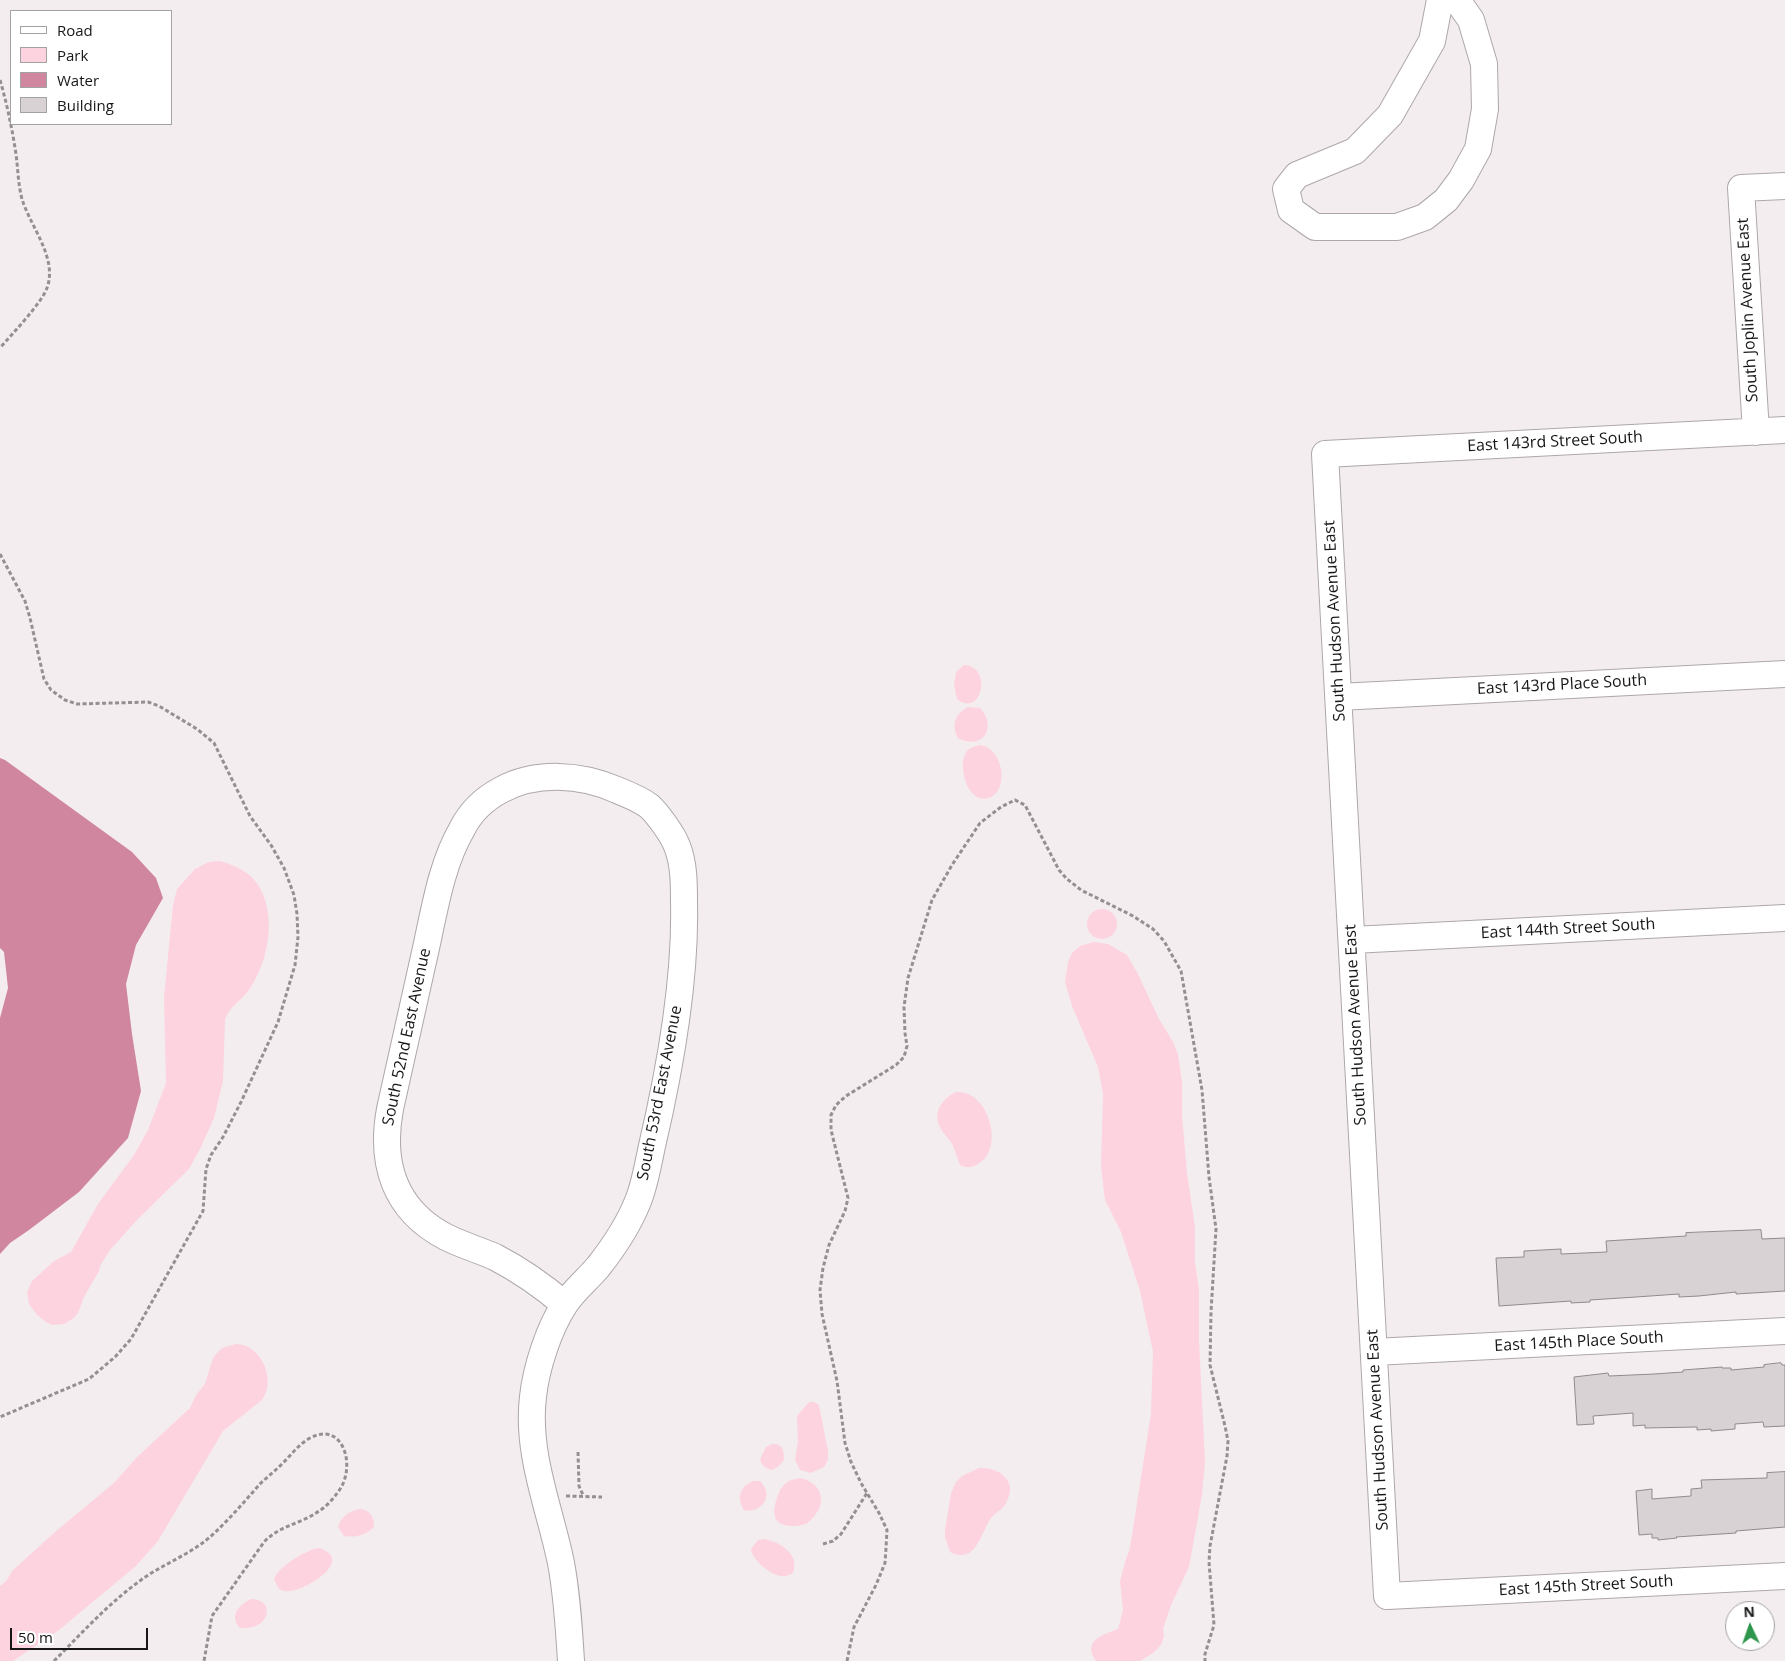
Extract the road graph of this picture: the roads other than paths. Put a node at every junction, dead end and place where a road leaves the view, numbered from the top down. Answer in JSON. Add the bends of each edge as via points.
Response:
{"nodes":[{"id":1,"x":1440,"y":0,"type":"edge"},
{"id":2,"x":1457,"y":0,"type":"edge"},
{"id":3,"x":1785,"y":186,"type":"edge"},
{"id":4,"x":1785,"y":430,"type":"edge"},
{"id":5,"x":1756,"y":432,"type":"junction"},
{"id":6,"x":1325,"y":454,"type":"joint"},
{"id":7,"x":1785,"y":674,"type":"edge"},
{"id":8,"x":1339,"y":697,"type":"junction"},
{"id":9,"x":589,"y":781,"type":"joint"},
{"id":10,"x":1785,"y":918,"type":"edge"},
{"id":11,"x":1352,"y":940,"type":"junction"},
{"id":12,"x":564,"y":1304,"type":"junction"},
{"id":13,"x":1785,"y":1331,"type":"edge"},
{"id":14,"x":1374,"y":1352,"type":"junction"},
{"id":15,"x":1785,"y":1576,"type":"edge"},
{"id":16,"x":1387,"y":1596,"type":"joint"},
{"id":17,"x":572,"y":1661,"type":"edge"}],
"edges":[{"from":1,"to":2,"type":"street","via":[[1432,41],[1390,115],[1354,151],[1297,175],[1286,189],[1291,210],[1315,227],[1397,227],[1425,217],[1446,200],[1461,180],[1478,149],[1484,110],[1484,64],[1471,20]]},
{"from":3,"to":5,"type":"street","name":"South Joplin Avenue East","via":[[1741,188]]},
{"from":4,"to":5,"type":"street","name":"East 143rd Street South"},
{"from":5,"to":6,"type":"street","name":"East 143rd Street South"},
{"from":6,"to":8,"type":"street","name":"South Hudson Avenue East"},
{"from":7,"to":8,"type":"street","name":"East 143rd Place South"},
{"from":8,"to":11,"type":"street","name":"South Hudson Avenue East"},
{"from":9,"to":12,"type":"street","name":"South 53rd East Avenue","via":[[614,788],[650,807],[677,845],[684,887],[684,951],[659,1117],[638,1202],[598,1267]]},
{"from":9,"to":12,"type":"street","name":"South 52nd East Avenue","via":[[547,776],[507,786],[488,796],[462,829],[439,891],[387,1128],[386,1146],[395,1185],[405,1202],[426,1223],[446,1237],[523,1273]]},
{"from":10,"to":11,"type":"street","name":"East 144th Street South"},
{"from":11,"to":14,"type":"street","name":"South Hudson Avenue East"},
{"from":12,"to":17,"type":"street","name":"South 53rd East Avenue","via":[[552,1328],[536,1377],[531,1415],[533,1443],[561,1564]]},
{"from":13,"to":14,"type":"street","name":"East 145th Place South"},
{"from":14,"to":16,"type":"street","name":"South Hudson Avenue East"},
{"from":15,"to":16,"type":"street","name":"East 145th Street South"}]}
